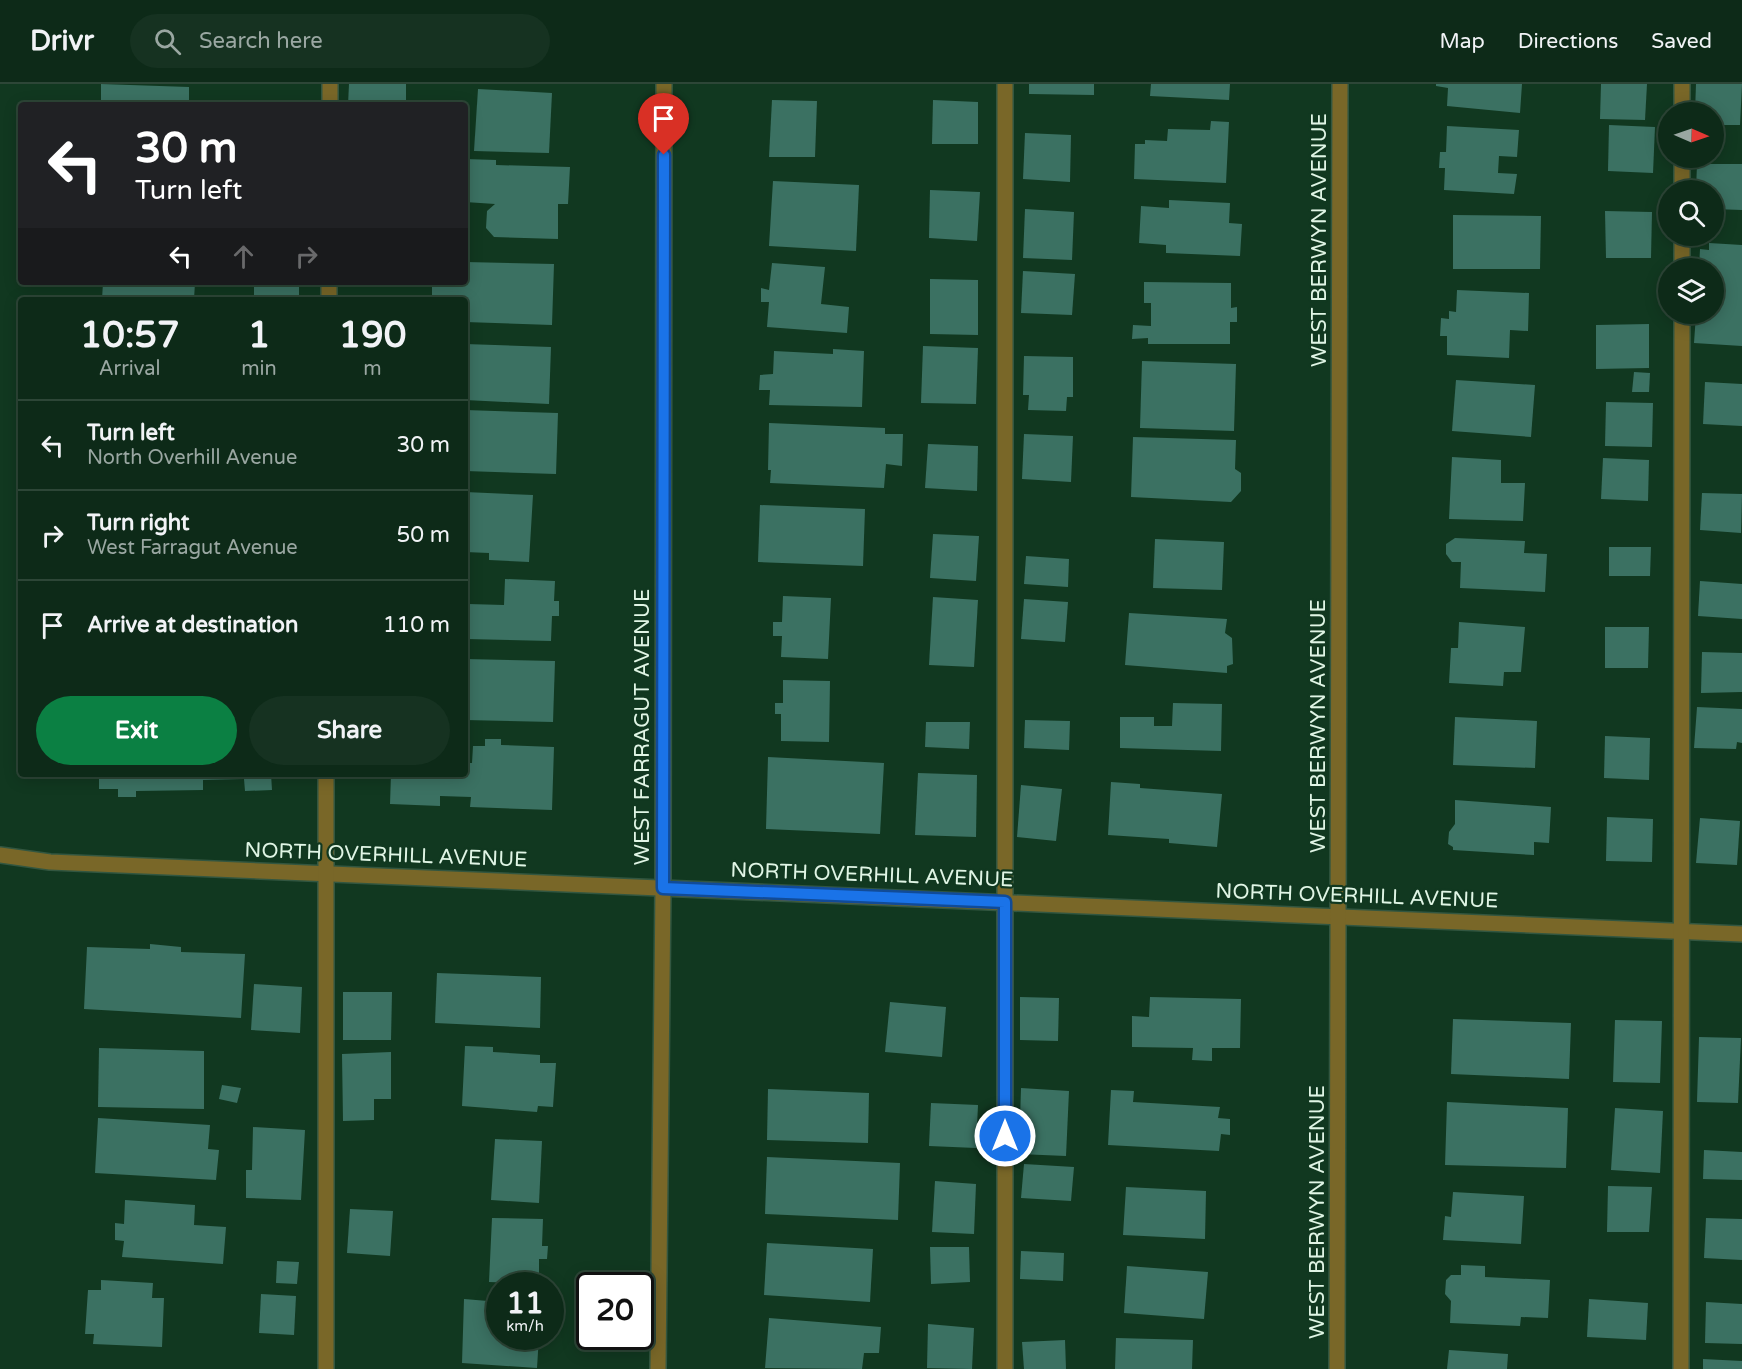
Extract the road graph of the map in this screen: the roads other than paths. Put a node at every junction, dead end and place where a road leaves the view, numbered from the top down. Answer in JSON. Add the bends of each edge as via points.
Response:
{"nodes":[{"id":1,"x":330,"y":84,"type":"edge"},
{"id":2,"x":664,"y":84,"type":"edge"},
{"id":3,"x":1005,"y":84,"type":"edge"},
{"id":4,"x":1340,"y":84,"type":"edge"},
{"id":5,"x":1682,"y":84,"type":"edge"},
{"id":6,"x":330,"y":102,"type":"edge"},
{"id":7,"x":1682,"y":102,"type":"edge"},
{"id":8,"x":1682,"y":324,"type":"edge"},
{"id":9,"x":326,"y":777,"type":"edge"},
{"id":10,"x":0,"y":855,"type":"edge"},
{"id":11,"x":326,"y":873,"type":"junction"},
{"id":12,"x":663,"y":888,"type":"junction"},
{"id":13,"x":1005,"y":902,"type":"junction"},
{"id":14,"x":1338,"y":916,"type":"junction"},
{"id":15,"x":1683,"y":931,"type":"junction"},
{"id":16,"x":1742,"y":933,"type":"edge"},
{"id":17,"x":326,"y":1369,"type":"edge"},
{"id":18,"x":658,"y":1369,"type":"edge"},
{"id":19,"x":1005,"y":1369,"type":"edge"},
{"id":20,"x":1338,"y":1369,"type":"edge"},
{"id":21,"x":1682,"y":1369,"type":"edge"}],
"edges":[{"from":1,"to":6,"type":"street"},
{"from":2,"to":12,"type":"street","name":"WEST FARRAGUT AVENUE"},
{"from":3,"to":13,"type":"street"},
{"from":4,"to":14,"type":"street","name":"WEST BERWYN AVENUE"},
{"from":5,"to":7,"type":"street"},
{"from":8,"to":15,"type":"street"},
{"from":9,"to":11,"type":"street"},
{"from":10,"to":11,"type":"street","name":"NORTH OVERHILL AVENUE","via":[[50,862]]},
{"from":11,"to":12,"type":"street","name":"NORTH OVERHILL AVENUE"},
{"from":11,"to":17,"type":"street"},
{"from":12,"to":13,"type":"street","name":"NORTH OVERHILL AVENUE"},
{"from":12,"to":18,"type":"street","name":"WEST FARRAGUT AVENUE"},
{"from":13,"to":14,"type":"street","name":"NORTH OVERHILL AVENUE"},
{"from":13,"to":19,"type":"street"},
{"from":14,"to":15,"type":"street","name":"NORTH OVERHILL AVENUE"},
{"from":14,"to":20,"type":"street","name":"WEST BERWYN AVENUE"},
{"from":15,"to":16,"type":"street","name":"NORTH OVERHILL AVENUE"},
{"from":15,"to":21,"type":"street"}]}
